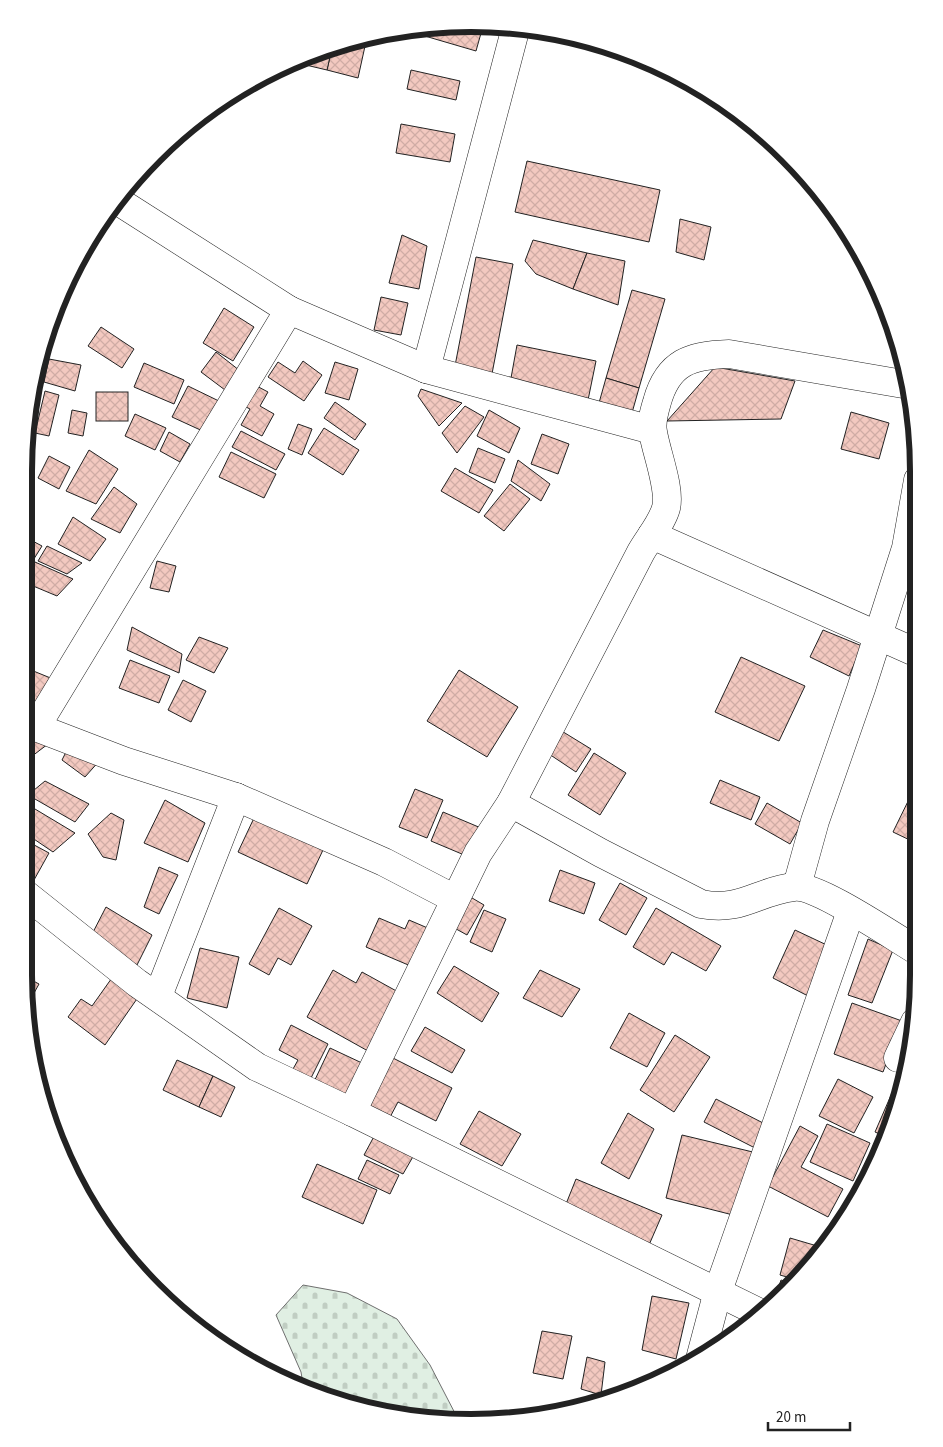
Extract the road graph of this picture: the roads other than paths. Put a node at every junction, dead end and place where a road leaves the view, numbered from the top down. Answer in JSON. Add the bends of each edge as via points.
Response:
{"nodes":[{"id":1,"x":514,"y":34,"type":"edge"},
{"id":2,"x":123,"y":204,"type":"edge"},
{"id":3,"x":289,"y":310,"type":"junction"},
{"id":4,"x":426,"y":369,"type":"junction"},
{"id":5,"x":902,"y":385,"type":"edge"},
{"id":6,"x":652,"y":430,"type":"junction"},
{"id":7,"x":910,"y":525,"type":"edge"},
{"id":8,"x":652,"y":535,"type":"junction"},
{"id":9,"x":878,"y":636,"type":"junction"},
{"id":10,"x":910,"y":650,"type":"edge"},
{"id":11,"x":33,"y":722,"type":"edge"},
{"id":12,"x":33,"y":726,"type":"edge"},
{"id":13,"x":236,"y":797,"type":"junction"},
{"id":14,"x":511,"y":802,"type":"junction"},
{"id":15,"x":797,"y":886,"type":"junction"},
{"id":16,"x":455,"y":899,"type":"junction"},
{"id":17,"x":33,"y":900,"type":"edge"},
{"id":18,"x":851,"y":911,"type":"junction"},
{"id":19,"x":910,"y":946,"type":"edge"},
{"id":20,"x":158,"y":996,"type":"junction"},
{"id":21,"x":905,"y":1043,"type":"edge"},
{"id":22,"x":898,"y":1058,"type":"dead end"},
{"id":23,"x":352,"y":1112,"type":"junction"},
{"id":24,"x":718,"y":1291,"type":"junction"},
{"id":25,"x":755,"y":1311,"type":"edge"},
{"id":26,"x":703,"y":1349,"type":"edge"}],
"edges":[{"from":1,"to":4,"type":"street"},
{"from":2,"to":3,"type":"street"},
{"from":3,"to":4,"type":"street"},
{"from":3,"to":11,"type":"street"},
{"from":4,"to":6,"type":"street"},
{"from":5,"to":6,"type":"street","via":[[729,354],[704,354],[673,370],[661,389]]},
{"from":6,"to":8,"type":"street","via":[[666,495],[666,507]]},
{"from":7,"to":9,"type":"street"},
{"from":8,"to":9,"type":"street"},
{"from":8,"to":14,"type":"street"},
{"from":9,"to":10,"type":"street"},
{"from":9,"to":15,"type":"street","via":[[815,821]]},
{"from":12,"to":13,"type":"street"},
{"from":13,"to":16,"type":"street","via":[[384,862]]},
{"from":13,"to":20,"type":"street"},
{"from":14,"to":15,"type":"street","via":[[601,853],[702,904],[732,906]]},
{"from":14,"to":16,"type":"street","via":[[482,846]]},
{"from":15,"to":18,"type":"street"},
{"from":16,"to":23,"type":"street"},
{"from":17,"to":20,"type":"street"},
{"from":18,"to":19,"type":"street"},
{"from":18,"to":24,"type":"street"},
{"from":20,"to":23,"type":"street","via":[[257,1067]]},
{"from":21,"to":22,"type":"street"},
{"from":23,"to":24,"type":"street"},
{"from":24,"to":25,"type":"street"},
{"from":24,"to":26,"type":"street"}]}
